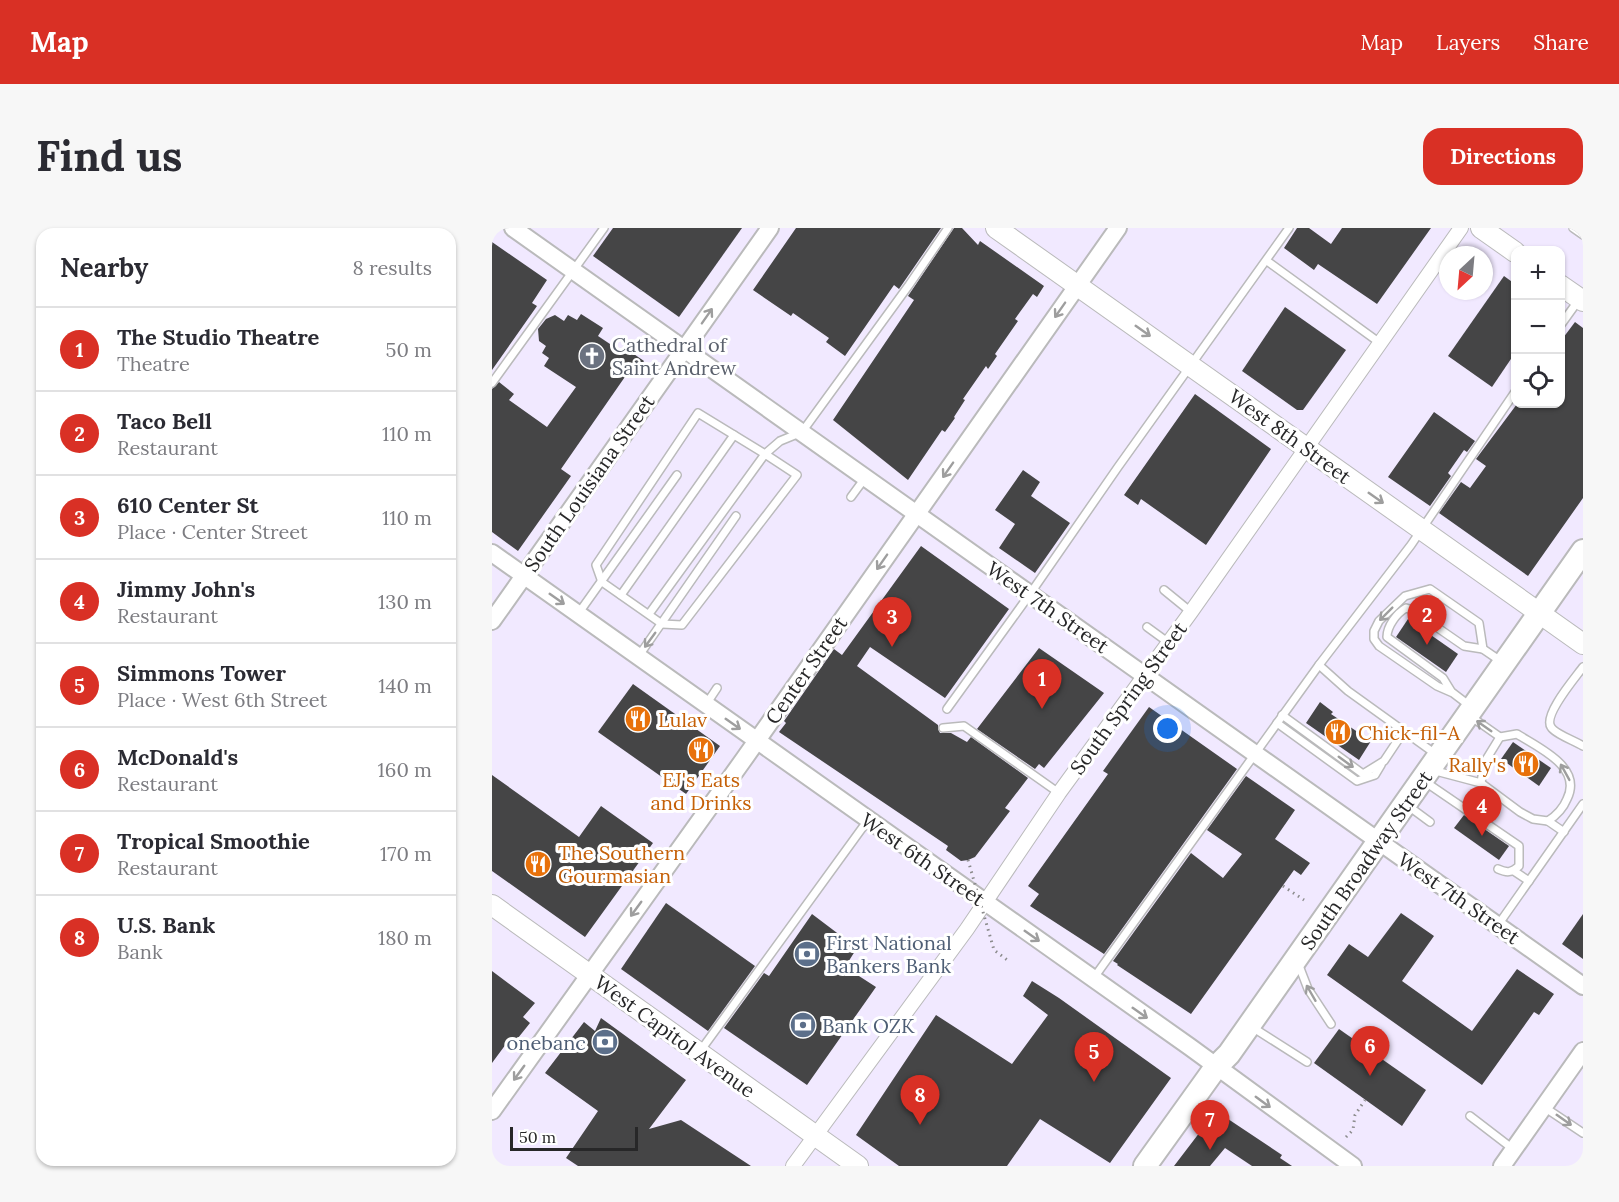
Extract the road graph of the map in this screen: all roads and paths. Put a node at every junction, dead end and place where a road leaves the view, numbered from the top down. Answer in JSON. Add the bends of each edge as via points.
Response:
{"nodes":[{"id":1,"x":513,"y":228,"type":"edge"},
{"id":2,"x":604,"y":228,"type":"edge"},
{"id":3,"x":770,"y":228,"type":"edge"},
{"id":4,"x":948,"y":228,"type":"edge"},
{"id":5,"x":996,"y":228,"type":"edge"},
{"id":6,"x":1118,"y":228,"type":"edge"},
{"id":7,"x":1289,"y":228,"type":"edge"},
{"id":8,"x":1461,"y":228,"type":"edge"},
{"id":9,"x":1481,"y":228,"type":"edge"},
{"id":10,"x":1573,"y":228,"type":"edge"},
{"id":11,"x":1583,"y":235,"type":"edge"},
{"id":12,"x":1511,"y":249,"type":"edge"},
{"id":13,"x":1267,"y":261,"type":"junction"},
{"id":14,"x":574,"y":271,"type":"junction"},
{"id":15,"x":1078,"y":285,"type":"junction"},
{"id":16,"x":1565,"y":288,"type":"edge"},
{"id":17,"x":1582,"y":298,"type":"edge"},
{"id":18,"x":1565,"y":320,"type":"edge"},
{"id":19,"x":1380,"y":343,"type":"junction"},
{"id":20,"x":684,"y":349,"type":"junction"},
{"id":21,"x":1192,"y":366,"type":"junction"},
{"id":22,"x":492,"y":382,"type":"edge"},
{"id":23,"x":1511,"y":398,"type":"edge"},
{"id":24,"x":802,"y":432,"type":"junction"},
{"id":25,"x":734,"y":435,"type":"junction"},
{"id":26,"x":1306,"y":448,"type":"junction"},
{"id":27,"x":765,"y":454,"type":"junction"},
{"id":28,"x":677,"y":475,"type":"dead end"},
{"id":29,"x":865,"y":478,"type":"junction"},
{"id":30,"x":851,"y":497,"type":"dead end"},
{"id":31,"x":916,"y":514,"type":"junction"},
{"id":32,"x":736,"y":516,"type":"dead end"},
{"id":33,"x":1421,"y":529,"type":"junction"},
{"id":34,"x":1583,"y":551,"type":"edge"},
{"id":35,"x":492,"y":553,"type":"edge"},
{"id":36,"x":524,"y":576,"type":"junction"},
{"id":37,"x":602,"y":582,"type":"junction"},
{"id":38,"x":1164,"y":590,"type":"dead end"},
{"id":39,"x":1030,"y":594,"type":"junction"},
{"id":40,"x":621,"y":595,"type":"junction"},
{"id":41,"x":1191,"y":612,"type":"junction"},
{"id":42,"x":1539,"y":613,"type":"junction"},
{"id":43,"x":578,"y":614,"type":"junction"},
{"id":44,"x":649,"y":614,"type":"junction"},
{"id":45,"x":492,"y":621,"type":"edge"},
{"id":46,"x":662,"y":624,"type":"junction"},
{"id":47,"x":1147,"y":627,"type":"dead end"},
{"id":48,"x":1169,"y":643,"type":"junction"},
{"id":49,"x":1583,"y":644,"type":"edge"},
{"id":50,"x":1483,"y":649,"type":"junction"},
{"id":51,"x":638,"y":657,"type":"junction"},
{"id":52,"x":1504,"y":664,"type":"junction"},
{"id":53,"x":1319,"y":665,"type":"junction"},
{"id":54,"x":1583,"y":667,"type":"edge"},
{"id":55,"x":1145,"y":676,"type":"junction"},
{"id":56,"x":717,"y":688,"type":"dead end"},
{"id":57,"x":1453,"y":693,"type":"junction"},
{"id":58,"x":706,"y":705,"type":"junction"},
{"id":59,"x":946,"y":709,"type":"dead end"},
{"id":60,"x":1470,"y":711,"type":"junction"},
{"id":61,"x":1282,"y":715,"type":"junction"},
{"id":62,"x":1277,"y":723,"type":"junction"},
{"id":63,"x":943,"y":728,"type":"dead end"},
{"id":64,"x":1404,"y":731,"type":"junction"},
{"id":65,"x":1500,"y":737,"type":"junction"},
{"id":66,"x":756,"y":741,"type":"junction"},
{"id":67,"x":1583,"y":746,"type":"edge"},
{"id":68,"x":1255,"y":754,"type":"junction"},
{"id":69,"x":1384,"y":761,"type":"junction"},
{"id":70,"x":1430,"y":769,"type":"junction"},
{"id":71,"x":1017,"y":771,"type":"dead end"},
{"id":72,"x":1031,"y":774,"type":"junction"},
{"id":73,"x":1481,"y":783,"type":"junction"},
{"id":74,"x":1059,"y":793,"type":"junction"},
{"id":75,"x":1405,"y":804,"type":"junction"},
{"id":76,"x":1583,"y":804,"type":"edge"},
{"id":77,"x":868,"y":820,"type":"junction"},
{"id":78,"x":1548,"y":820,"type":"junction"},
{"id":79,"x":1430,"y":822,"type":"dead end"},
{"id":80,"x":1564,"y":832,"type":"junction"},
{"id":81,"x":1379,"y":841,"type":"junction"},
{"id":82,"x":968,"y":860,"type":"dead end"},
{"id":83,"x":1498,"y":869,"type":"dead end"},
{"id":84,"x":1514,"y":871,"type":"junction"},
{"id":85,"x":1529,"y":881,"type":"junction"},
{"id":86,"x":1283,"y":886,"type":"dead end"},
{"id":87,"x":1304,"y":900,"type":"dead end"},
{"id":88,"x":984,"y":902,"type":"junction"},
{"id":89,"x":492,"y":905,"type":"edge"},
{"id":90,"x":1497,"y":926,"type":"junction"},
{"id":91,"x":1296,"y":959,"type":"junction"},
{"id":92,"x":1010,"y":962,"type":"dead end"},
{"id":93,"x":589,"y":974,"type":"junction"},
{"id":94,"x":1092,"y":979,"type":"junction"},
{"id":95,"x":1583,"y":986,"type":"edge"},
{"id":96,"x":1331,"y":1024,"type":"dead end"},
{"id":97,"x":1250,"y":1025,"type":"junction"},
{"id":98,"x":1583,"y":1051,"type":"edge"},
{"id":99,"x":699,"y":1053,"type":"junction"},
{"id":100,"x":1307,"y":1062,"type":"dead end"},
{"id":101,"x":1216,"y":1067,"type":"junction"},
{"id":102,"x":1365,"y":1100,"type":"dead end"},
{"id":103,"x":1544,"y":1107,"type":"junction"},
{"id":104,"x":492,"y":1111,"type":"edge"},
{"id":105,"x":1470,"y":1116,"type":"dead end"},
{"id":106,"x":1583,"y":1134,"type":"edge"},
{"id":107,"x":814,"y":1136,"type":"junction"},
{"id":108,"x":1346,"y":1137,"type":"dead end"},
{"id":109,"x":1514,"y":1150,"type":"junction"},
{"id":110,"x":793,"y":1166,"type":"edge"},
{"id":111,"x":858,"y":1166,"type":"edge"},
{"id":112,"x":1145,"y":1166,"type":"edge"},
{"id":113,"x":1352,"y":1166,"type":"edge"},
{"id":114,"x":1502,"y":1166,"type":"edge"}],
"edges":[{"from":1,"to":14,"type":"street","name":"West 7th Street"},
{"from":2,"to":14,"type":"lane"},
{"from":20,"to":3,"type":"street","name":"South Louisiana Street","one_way":true},
{"from":4,"to":24,"type":"lane"},
{"from":5,"to":15,"type":"main road","name":"West 8th Street"},
{"from":6,"to":15,"type":"street","name":"Center Street"},
{"from":7,"to":13,"type":"lane"},
{"from":8,"to":19,"type":"street","name":"South Spring Street"},
{"from":9,"to":12,"type":"main road"},
{"from":10,"to":11,"type":"lane"},
{"from":13,"to":19,"type":"lane"},
{"from":13,"to":21,"type":"lane"},
{"from":14,"to":20,"type":"street","name":"West 7th Street"},
{"from":14,"to":22,"type":"lane"},
{"from":15,"to":21,"type":"main road","name":"West 8th Street","one_way":true},
{"from":15,"to":31,"type":"street","name":"Center Street","one_way":true},
{"from":16,"to":17,"type":"main road"},
{"from":17,"to":18,"type":"lane"},
{"from":19,"to":26,"type":"street","name":"South Spring Street"},
{"from":20,"to":24,"type":"street","name":"West 7th Street"},
{"from":20,"to":36,"type":"street","name":"South Louisiana Street"},
{"from":21,"to":26,"type":"main road","name":"West 8th Street"},
{"from":21,"to":39,"type":"lane","via":[[1057,562]]},
{"from":23,"to":33,"type":"lane"},
{"from":24,"to":27,"type":"lane","via":[[780,441]]},
{"from":24,"to":29,"type":"street","name":"West 7th Street"},
{"from":25,"to":27,"type":"lane"},
{"from":25,"to":37,"type":"lane","via":[[698,413],[596,565]]},
{"from":25,"to":40,"type":"lane"},
{"from":26,"to":33,"type":"main road","name":"West 8th Street","one_way":true},
{"from":26,"to":41,"type":"street","name":"South Spring Street"},
{"from":27,"to":44,"type":"lane"},
{"from":27,"to":46,"type":"lane","via":[[797,475],[682,625]]},
{"from":28,"to":37,"type":"lane"},
{"from":29,"to":30,"type":"lane"},
{"from":29,"to":31,"type":"street","name":"West 7th Street"},
{"from":31,"to":39,"type":"street","name":"West 7th Street"},
{"from":31,"to":66,"type":"street","name":"Center Street","one_way":true},
{"from":32,"to":46,"type":"lane"},
{"from":33,"to":42,"type":"main road","name":"West 8th Street"},
{"from":33,"to":53,"type":"lane"},
{"from":34,"to":42,"type":"main road","name":"South Broadway Street"},
{"from":35,"to":36,"type":"street","name":"West 6th Street"},
{"from":36,"to":43,"type":"street","name":"West 6th Street","one_way":true},
{"from":36,"to":45,"type":"street","name":"South Louisiana Street"},
{"from":37,"to":40,"type":"lane"},
{"from":37,"to":43,"type":"lane"},
{"from":38,"to":41,"type":"lane"},
{"from":39,"to":55,"type":"street","name":"West 7th Street"},
{"from":39,"to":59,"type":"lane"},
{"from":40,"to":44,"type":"lane"},
{"from":41,"to":48,"type":"street","name":"South Spring Street"},
{"from":42,"to":49,"type":"main road","name":"West 8th Street"},
{"from":42,"to":52,"type":"main road","name":"South Broadway Street"},
{"from":43,"to":51,"type":"street","name":"West 6th Street"},
{"from":44,"to":46,"type":"lane"},
{"from":46,"to":51,"type":"lane","one_way":true},
{"from":47,"to":48,"type":"lane"},
{"from":48,"to":55,"type":"street","name":"South Spring Street"},
{"from":50,"to":52,"type":"lane"},
{"from":50,"to":57,"type":"lane","via":[[1464,646],[1412,610],[1406,608],[1398,615],[1387,637],[1443,678]]},
{"from":50,"to":57,"type":"lane","one_way":true,"via":[[1479,623],[1430,589],[1405,596],[1379,621],[1374,631],[1379,646]]},
{"from":51,"to":58,"type":"street","name":"West 6th Street"},
{"from":52,"to":60,"type":"main road","name":"South Broadway Street"},
{"from":53,"to":61,"type":"lane"},
{"from":53,"to":64,"type":"lane"},
{"from":54,"to":67,"type":"lane","via":[[1552,711],[1549,722],[1551,729]]},
{"from":55,"to":68,"type":"street","name":"West 7th Street"},
{"from":55,"to":74,"type":"street","name":"South Spring Street"},
{"from":56,"to":58,"type":"lane"},
{"from":57,"to":60,"type":"lane"},
{"from":58,"to":66,"type":"street","name":"West 6th Street","one_way":true},
{"from":65,"to":60,"type":"lane","one_way":true},
{"from":60,"to":70,"type":"main road","name":"South Broadway Street"},
{"from":61,"to":62,"type":"lane"},
{"from":61,"to":69,"type":"lane","one_way":true,"via":[[1363,774]]},
{"from":62,"to":68,"type":"lane"},
{"from":62,"to":69,"type":"lane","via":[[1357,781],[1375,775]]},
{"from":63,"to":72,"type":"lane","via":[[964,726]]},
{"from":64,"to":69,"type":"lane"},
{"from":64,"to":70,"type":"lane"},
{"from":65,"to":73,"type":"lane","via":[[1484,763]]},
{"from":78,"to":65,"type":"lane","one_way":true,"via":[[1558,815],[1569,795],[1571,785],[1564,768],[1518,734]]},
{"from":66,"to":77,"type":"street","name":"West 6th Street"},
{"from":66,"to":93,"type":"street","name":"Center Street","one_way":true},
{"from":68,"to":81,"type":"street","name":"West 7th Street"},
{"from":68,"to":94,"type":"lane"},
{"from":70,"to":73,"type":"lane"},
{"from":70,"to":75,"type":"main road","name":"South Broadway Street"},
{"from":70,"to":84,"type":"lane","via":[[1520,846],[1519,866]]},
{"from":71,"to":72,"type":"lane"},
{"from":72,"to":74,"type":"lane"},
{"from":73,"to":78,"type":"lane","via":[[1533,819]]},
{"from":74,"to":88,"type":"street","name":"South Spring Street"},
{"from":75,"to":79,"type":"lane"},
{"from":75,"to":81,"type":"main road","name":"South Broadway Street"},
{"from":76,"to":80,"type":"lane"},
{"from":77,"to":88,"type":"street","name":"West 6th Street"},
{"from":77,"to":99,"type":"lane"},
{"from":78,"to":80,"type":"lane"},
{"from":80,"to":85,"type":"lane"},
{"from":81,"to":90,"type":"street","name":"West 7th Street"},
{"from":81,"to":91,"type":"main road","name":"South Broadway Street"},
{"from":82,"to":92,"type":"path","bridge":true,"via":[[994,950]]},
{"from":83,"to":84,"type":"lane"},
{"from":84,"to":85,"type":"lane"},
{"from":85,"to":90,"type":"lane"},
{"from":86,"to":87,"type":"path"},
{"from":88,"to":94,"type":"street","name":"West 6th Street","one_way":true},
{"from":88,"to":107,"type":"street","name":"South Spring Street"},
{"from":89,"to":93,"type":"main road","name":"West Capitol Avenue"},
{"from":90,"to":95,"type":"street","name":"West 7th Street"},
{"from":96,"to":91,"type":"lane","one_way":true,"via":[[1308,989]]},
{"from":91,"to":97,"type":"main road","name":"South Broadway Street"},
{"from":93,"to":99,"type":"main road","name":"West Capitol Avenue"},
{"from":93,"to":104,"type":"street","name":"Center Street","one_way":true},
{"from":94,"to":101,"type":"street","name":"West 6th Street","one_way":true},
{"from":97,"to":100,"type":"lane"},
{"from":97,"to":101,"type":"main road","name":"South Broadway Street"},
{"from":98,"to":103,"type":"street"},
{"from":99,"to":107,"type":"main road","name":"West Capitol Avenue"},
{"from":101,"to":112,"type":"main road","name":"South Broadway Street"},
{"from":101,"to":113,"type":"street","name":"West 6th Street","one_way":true},
{"from":102,"to":108,"type":"path","via":[[1355,1115],[1353,1130]]},
{"from":103,"to":106,"type":"lane","one_way":true},
{"from":103,"to":109,"type":"street"},
{"from":105,"to":109,"type":"lane"},
{"from":107,"to":110,"type":"street","name":"South Spring Street"},
{"from":107,"to":111,"type":"main road","name":"West Capitol Avenue"},
{"from":109,"to":114,"type":"street"}]}
